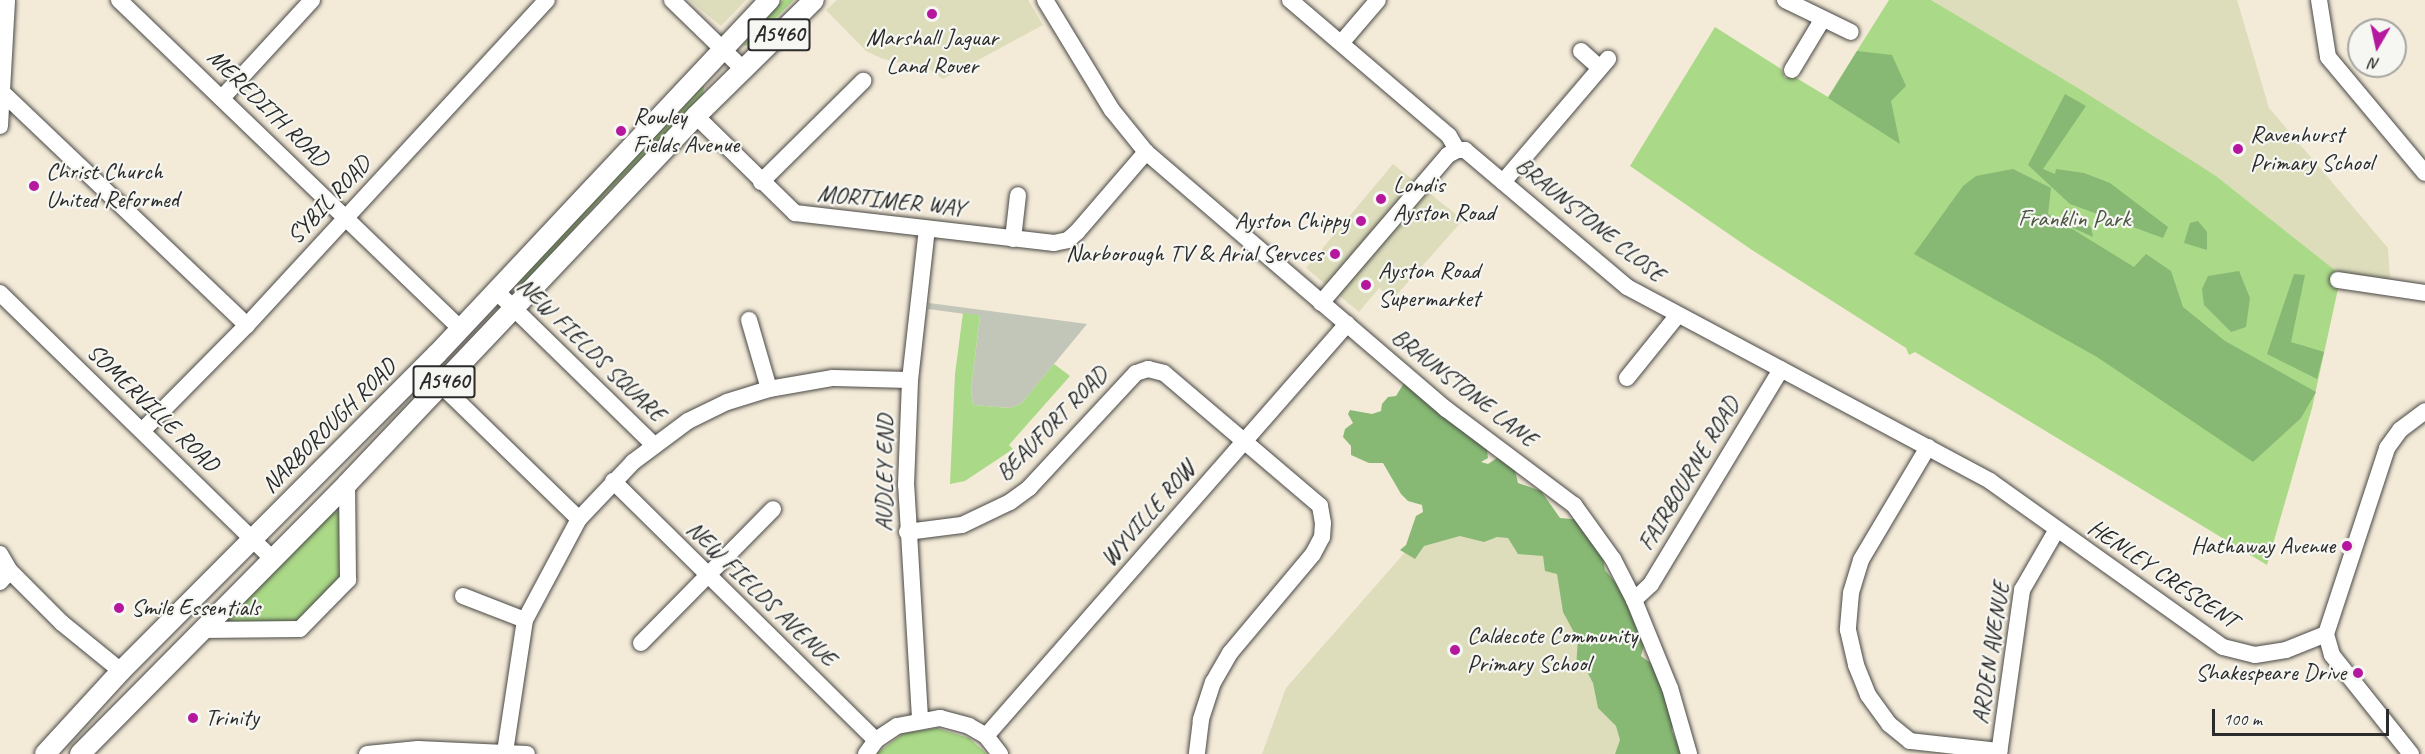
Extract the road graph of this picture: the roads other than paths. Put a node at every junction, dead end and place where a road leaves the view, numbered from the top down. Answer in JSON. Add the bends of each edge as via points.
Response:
{"nodes":[{"id":1,"x":8,"y":0,"type":"edge"},
{"id":2,"x":119,"y":0,"type":"edge"},
{"id":3,"x":312,"y":0,"type":"edge"},
{"id":4,"x":547,"y":0,"type":"edge"},
{"id":5,"x":672,"y":0,"type":"edge"},
{"id":6,"x":770,"y":0,"type":"edge"},
{"id":7,"x":814,"y":0,"type":"edge"},
{"id":8,"x":1045,"y":0,"type":"edge"},
{"id":9,"x":1290,"y":0,"type":"edge"},
{"id":10,"x":1378,"y":0,"type":"edge"},
{"id":11,"x":1785,"y":0,"type":"edge"},
{"id":12,"x":2319,"y":0,"type":"edge"},
{"id":13,"x":1822,"y":20,"type":"junction"},
{"id":14,"x":1851,"y":32,"type":"dead end"},
{"id":15,"x":1342,"y":42,"type":"junction"},
{"id":16,"x":724,"y":49,"type":"junction"},
{"id":17,"x":1581,"y":51,"type":"dead end"},
{"id":18,"x":744,"y":70,"type":"junction"},
{"id":19,"x":1792,"y":70,"type":"dead end"},
{"id":20,"x":863,"y":81,"type":"dead end"},
{"id":21,"x":3,"y":93,"type":"junction"},
{"id":22,"x":222,"y":98,"type":"junction"},
{"id":23,"x":696,"y":116,"type":"junction"},
{"id":24,"x":0,"y":126,"type":"edge"},
{"id":25,"x":1457,"y":150,"type":"junction"},
{"id":26,"x":1146,"y":152,"type":"junction"},
{"id":27,"x":2425,"y":173,"type":"edge"},
{"id":28,"x":761,"y":182,"type":"junction"},
{"id":29,"x":1503,"y":182,"type":"junction"},
{"id":30,"x":1018,"y":195,"type":"dead end"},
{"id":31,"x":347,"y":216,"type":"junction"},
{"id":32,"x":927,"y":229,"type":"junction"},
{"id":33,"x":1013,"y":239,"type":"junction"},
{"id":34,"x":2337,"y":280,"type":"dead end"},
{"id":35,"x":495,"y":290,"type":"junction"},
{"id":36,"x":0,"y":293,"type":"edge"},
{"id":37,"x":2425,"y":294,"type":"edge"},
{"id":38,"x":1321,"y":303,"type":"junction"},
{"id":39,"x":514,"y":308,"type":"junction"},
{"id":40,"x":1677,"y":316,"type":"junction"},
{"id":41,"x":749,"y":320,"type":"dead end"},
{"id":42,"x":1347,"y":324,"type":"junction"},
{"id":43,"x":247,"y":325,"type":"junction"},
{"id":44,"x":460,"y":328,"type":"junction"},
{"id":45,"x":1781,"y":369,"type":"junction"},
{"id":46,"x":1627,"y":378,"type":"dead end"},
{"id":47,"x":910,"y":380,"type":"junction"},
{"id":48,"x":441,"y":385,"type":"junction"},
{"id":49,"x":769,"y":389,"type":"junction"},
{"id":50,"x":2425,"y":411,"type":"edge"},
{"id":51,"x":143,"y":430,"type":"junction"},
{"id":52,"x":1245,"y":440,"type":"junction"},
{"id":53,"x":653,"y":444,"type":"junction"},
{"id":54,"x":1928,"y":447,"type":"junction"},
{"id":55,"x":613,"y":481,"type":"junction"},
{"id":56,"x":1990,"y":481,"type":"joint"},
{"id":57,"x":348,"y":484,"type":"junction"},
{"id":58,"x":773,"y":509,"type":"dead end"},
{"id":59,"x":579,"y":519,"type":"junction"},
{"id":60,"x":2056,"y":531,"type":"junction"},
{"id":61,"x":907,"y":532,"type":"junction"},
{"id":62,"x":253,"y":539,"type":"junction"},
{"id":63,"x":0,"y":554,"type":"edge"},
{"id":64,"x":272,"y":558,"type":"junction"},
{"id":65,"x":5,"y":576,"type":"edge"},
{"id":66,"x":707,"y":576,"type":"junction"},
{"id":67,"x":463,"y":597,"type":"dead end"},
{"id":68,"x":1634,"y":600,"type":"junction"},
{"id":69,"x":525,"y":620,"type":"junction"},
{"id":70,"x":201,"y":630,"type":"junction"},
{"id":71,"x":2326,"y":634,"type":"junction"},
{"id":72,"x":641,"y":643,"type":"dead end"},
{"id":73,"x":122,"y":671,"type":"junction"},
{"id":74,"x":920,"y":718,"type":"junction"},
{"id":75,"x":986,"y":736,"type":"junction"},
{"id":76,"x":871,"y":747,"type":"edge"},
{"id":77,"x":505,"y":752,"type":"junction"},
{"id":78,"x":1999,"y":753,"type":"edge"},
{"id":79,"x":45,"y":754,"type":"edge"},
{"id":80,"x":80,"y":754,"type":"edge"},
{"id":81,"x":366,"y":754,"type":"edge"},
{"id":82,"x":527,"y":754,"type":"edge"},
{"id":83,"x":1000,"y":754,"type":"edge"},
{"id":84,"x":1197,"y":754,"type":"edge"},
{"id":85,"x":1689,"y":754,"type":"edge"},
{"id":86,"x":2410,"y":754,"type":"edge"}],
"edges":[{"from":1,"to":21,"type":"street"},
{"from":2,"to":22,"type":"street","name":"MEREDITH ROAD"},
{"from":3,"to":22,"type":"street"},
{"from":4,"to":31,"type":"street","name":"SYBIL ROAD"},
{"from":5,"to":16,"type":"street"},
{"from":6,"to":16,"type":"main road","name":"NARBOROUGH ROAD","number":"A5460"},
{"from":7,"to":18,"type":"main road","number":"A5460"},
{"from":8,"to":26,"type":"street","name":"BRAUNSTONE LANE","via":[[1112,110]]},
{"from":9,"to":15,"type":"street","name":"BRAUNSTONE CLOSE"},
{"from":10,"to":15,"type":"street"},
{"from":11,"to":13,"type":"street"},
{"from":12,"to":27,"type":"street","via":[[2328,57]]},
{"from":13,"to":14,"type":"street"},
{"from":13,"to":19,"type":"street"},
{"from":15,"to":25,"type":"street","name":"BRAUNSTONE CLOSE","via":[[1449,136]]},
{"from":16,"to":18,"type":"street"},
{"from":16,"to":35,"type":"main road","name":"NARBOROUGH ROAD","number":"A5460"},
{"from":17,"to":29,"type":"street","via":[[1604,64]]},
{"from":18,"to":23,"type":"main road","number":"A5460"},
{"from":20,"to":28,"type":"street"},
{"from":21,"to":24,"type":"street"},
{"from":21,"to":43,"type":"street"},
{"from":22,"to":31,"type":"street","name":"MEREDITH ROAD"},
{"from":23,"to":28,"type":"street","name":"MORTIMER WAY"},
{"from":23,"to":39,"type":"main road","number":"A5460"},
{"from":25,"to":29,"type":"street","name":"BRAUNSTONE CLOSE","via":[[1465,150]]},
{"from":25,"to":38,"type":"street","via":[[1448,155]]},
{"from":26,"to":33,"type":"street","name":"MORTIMER WAY","via":[[1068,240],[1054,243]]},
{"from":26,"to":38,"type":"street","name":"BRAUNSTONE LANE"},
{"from":28,"to":32,"type":"street","name":"MORTIMER WAY","via":[[795,213]]},
{"from":29,"to":40,"type":"street","name":"BRAUNSTONE CLOSE","via":[[1627,286]]},
{"from":30,"to":33,"type":"street"},
{"from":31,"to":43,"type":"street","name":"SYBIL ROAD"},
{"from":31,"to":44,"type":"street","name":"MEREDITH ROAD"},
{"from":32,"to":33,"type":"street","name":"MORTIMER WAY"},
{"from":32,"to":47,"type":"street","name":"AUDLEY END"},
{"from":34,"to":37,"type":"street"},
{"from":35,"to":39,"type":"street","name":"NEW FIELDS SQUARE"},
{"from":35,"to":44,"type":"main road","name":"NARBOROUGH ROAD","number":"A5460"},
{"from":36,"to":51,"type":"street","name":"SOMERVILLE ROAD"},
{"from":38,"to":42,"type":"street","name":"BRAUNSTONE LANE"},
{"from":39,"to":48,"type":"main road","number":"A5460"},
{"from":39,"to":53,"type":"street","name":"NEW FIELDS SQUARE"},
{"from":40,"to":45,"type":"street","name":"BRAUNSTONE CLOSE"},
{"from":40,"to":46,"type":"street"},
{"from":41,"to":49,"type":"street"},
{"from":42,"to":52,"type":"street","name":"WYVILLE ROW"},
{"from":42,"to":68,"type":"street","name":"BRAUNSTONE LANE","via":[[1446,409],[1574,505],[1613,559]]},
{"from":43,"to":51,"type":"street","name":"SYBIL ROAD"},
{"from":44,"to":62,"type":"main road","name":"NARBOROUGH ROAD","number":"A5460"},
{"from":45,"to":54,"type":"street","name":"BRAUNSTONE CLOSE"},
{"from":45,"to":68,"type":"street","name":"FAIRBOURNE ROAD","via":[[1651,584]]},
{"from":47,"to":49,"type":"street","via":[[833,378]]},
{"from":47,"to":61,"type":"street","name":"AUDLEY END"},
{"from":48,"to":57,"type":"main road","number":"A5460"},
{"from":48,"to":59,"type":"street"},
{"from":49,"to":53,"type":"street","via":[[727,402]]},
{"from":50,"to":71,"type":"street","via":[[2400,430],[2387,448]]},
{"from":51,"to":62,"type":"street","name":"SOMERVILLE ROAD"},
{"from":52,"to":61,"type":"street","name":"BEAUFORT ROAD","via":[[1164,373],[1148,369],[1121,385],[1029,488],[1010,502],[962,525]]},
{"from":52,"to":75,"type":"street","name":"WYVILLE ROW"},
{"from":52,"to":84,"type":"street","name":"BEAUFORT ROAD","via":[[1320,506],[1322,537],[1313,554],[1230,653],[1213,682]]},
{"from":53,"to":55,"type":"street"},
{"from":54,"to":56,"type":"street","name":"BRAUNSTONE CLOSE"},
{"from":54,"to":78,"type":"street","via":[[1861,560],[1851,593],[1848,630],[1856,665],[1875,705],[1889,724],[1910,741]]},
{"from":55,"to":59,"type":"street"},
{"from":55,"to":66,"type":"street","name":"NEW FIELDS AVENUE"},
{"from":56,"to":60,"type":"street","name":"HENLEY CRESCENT"},
{"from":57,"to":64,"type":"main road","number":"A5460"},
{"from":57,"to":70,"type":"street","via":[[348,580],[300,628]]},
{"from":58,"to":66,"type":"street"},
{"from":59,"to":69,"type":"street"},
{"from":60,"to":71,"type":"street","name":"HENLEY CRESCENT","via":[[2223,647],[2254,655],[2286,650]]},
{"from":60,"to":78,"type":"street","name":"ARDEN AVENUE","via":[[2022,590]]},
{"from":61,"to":74,"type":"street","name":"AUDLEY END"},
{"from":62,"to":64,"type":"street","name":"SOMERVILLE ROAD"},
{"from":62,"to":73,"type":"main road","name":"NARBOROUGH ROAD","number":"A5460"},
{"from":63,"to":65,"type":"street"},
{"from":64,"to":70,"type":"main road","number":"A5460"},
{"from":65,"to":73,"type":"street"},
{"from":66,"to":72,"type":"street"},
{"from":66,"to":76,"type":"street","name":"NEW FIELDS AVENUE"},
{"from":67,"to":69,"type":"street"},
{"from":68,"to":85,"type":"street","name":"BRAUNSTONE LANE","via":[[1670,688]]},
{"from":69,"to":77,"type":"street"},
{"from":70,"to":80,"type":"main road","number":"A5460"},
{"from":71,"to":86,"type":"street","via":[[2332,655]]},
{"from":73,"to":79,"type":"main road","name":"NARBOROUGH ROAD","number":"A5460"},
{"from":74,"to":75,"type":"street","via":[[940,718],[969,726]]},
{"from":74,"to":76,"type":"street","via":[[897,726]]},
{"from":75,"to":83,"type":"street"},
{"from":77,"to":81,"type":"street","via":[[418,749]]},
{"from":77,"to":82,"type":"street"}]}
